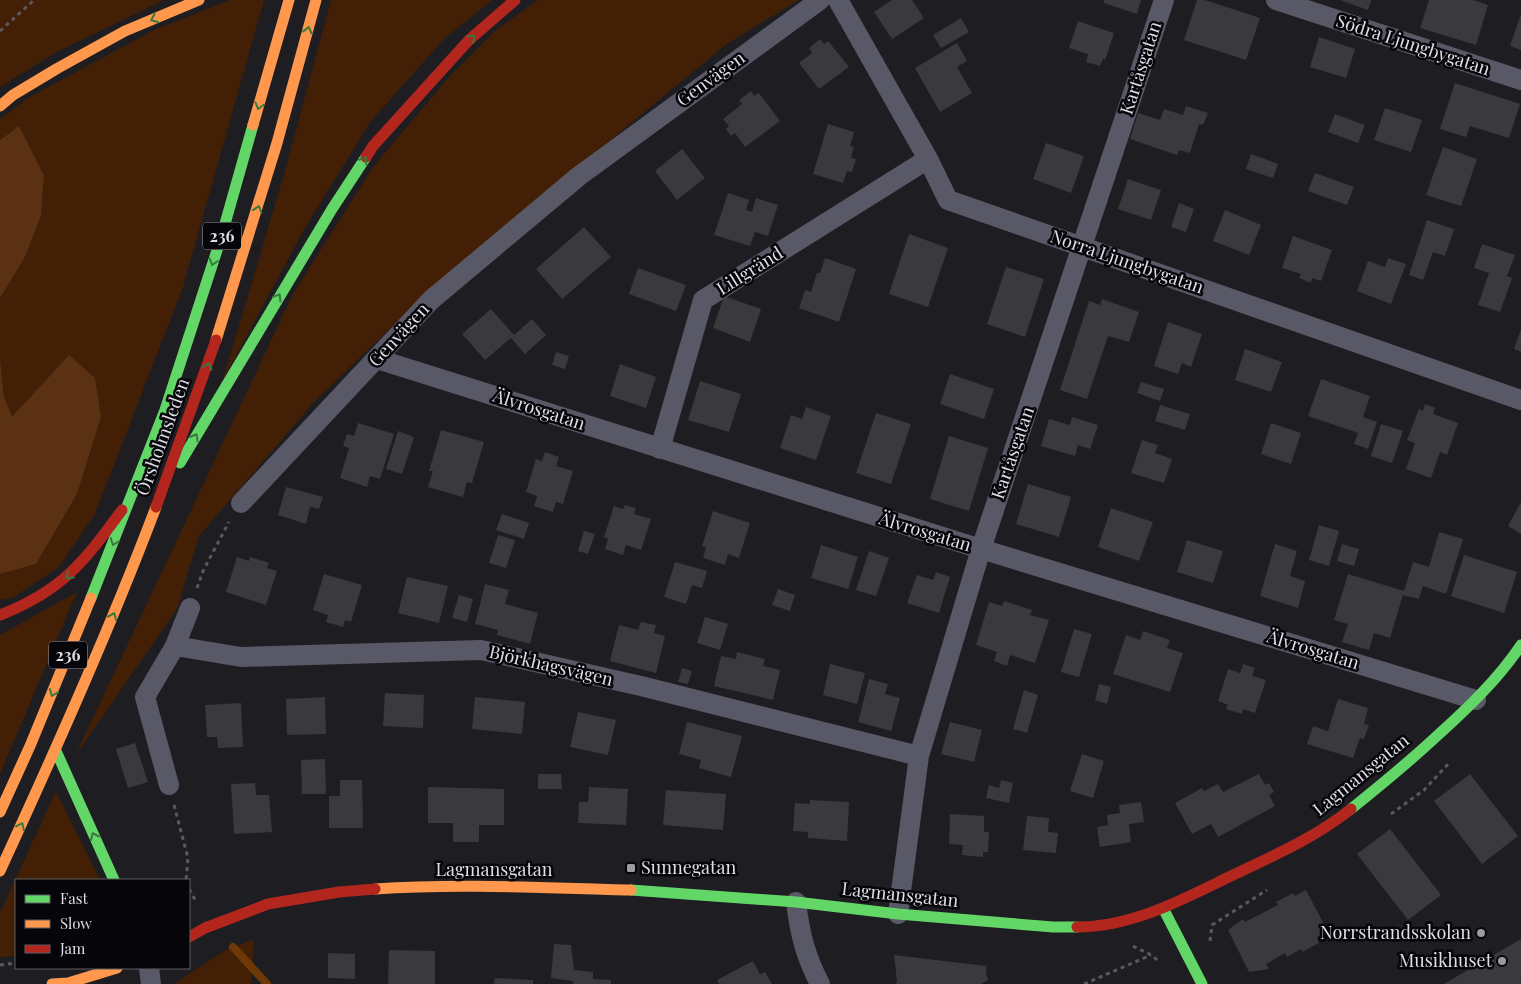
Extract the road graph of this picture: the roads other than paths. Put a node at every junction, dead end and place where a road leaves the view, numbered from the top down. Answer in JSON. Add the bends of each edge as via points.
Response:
{"nodes":[{"id":1,"x":199,"y":0,"type":"edge"},
{"id":2,"x":289,"y":0,"type":"edge"},
{"id":3,"x":316,"y":0,"type":"edge"},
{"id":4,"x":516,"y":0,"type":"edge"},
{"id":5,"x":820,"y":0,"type":"edge"},
{"id":6,"x":838,"y":0,"type":"edge"},
{"id":7,"x":1164,"y":0,"type":"edge"},
{"id":8,"x":1276,"y":0,"type":"edge"},
{"id":9,"x":1521,"y":80,"type":"edge"},
{"id":10,"x":0,"y":106,"type":"edge"},
{"id":11,"x":928,"y":159,"type":"junction"},
{"id":12,"x":1082,"y":246,"type":"junction"},
{"id":13,"x":377,"y":359,"type":"junction"},
{"id":14,"x":1521,"y":400,"type":"edge"},
{"id":15,"x":660,"y":449,"type":"junction"},
{"id":16,"x":162,"y":494,"type":"junction"},
{"id":17,"x":131,"y":496,"type":"junction"},
{"id":18,"x":241,"y":503,"type":"road end"},
{"id":19,"x":980,"y":550,"type":"junction"},
{"id":20,"x":190,"y":608,"type":"road end"},
{"id":21,"x":0,"y":615,"type":"edge"},
{"id":22,"x":1521,"y":645,"type":"edge"},
{"id":23,"x":175,"y":646,"type":"junction"},
{"id":24,"x":1476,"y":700,"type":"junction"},
{"id":25,"x":56,"y":751,"type":"junction"},
{"id":26,"x":919,"y":756,"type":"junction"},
{"id":27,"x":169,"y":785,"type":"road end"},
{"id":28,"x":0,"y":812,"type":"edge"},
{"id":29,"x":0,"y":871,"type":"edge"},
{"id":30,"x":114,"y":879,"type":"edge"},
{"id":31,"x":796,"y":902,"type":"junction"},
{"id":32,"x":1163,"y":908,"type":"junction"},
{"id":33,"x":898,"y":914,"type":"junction"},
{"id":34,"x":190,"y":936,"type":"edge"},
{"id":35,"x":114,"y":969,"type":"edge"},
{"id":36,"x":149,"y":969,"type":"edge"},
{"id":37,"x":52,"y":984,"type":"edge"},
{"id":38,"x":151,"y":984,"type":"edge"},
{"id":39,"x":820,"y":984,"type":"edge"},
{"id":40,"x":1202,"y":984,"type":"edge"}],
"edges":[{"from":1,"to":10,"type":"main road","one_way":true,"via":[[125,31],[51,72]]},
{"from":2,"to":17,"type":"main road","name":"Örsholmsleden","number":"236","one_way":true,"via":[[221,238],[165,410]]},
{"from":16,"to":3,"type":"main road","name":"Örsholmsleden","number":"236","one_way":true,"via":[[228,306],[275,153]]},
{"from":16,"to":4,"type":"main road","one_way":true,"via":[[296,268],[373,146],[469,40]]},
{"from":5,"to":13,"type":"street","name":"Genvägen","via":[[579,176],[431,300]]},
{"from":6,"to":11,"type":"street","name":"Norra Ljungbygatan"},
{"from":7,"to":12,"type":"street","name":"Kartåsgatan"},
{"from":8,"to":9,"type":"street","name":"Södra Ljungbygatan"},
{"from":11,"to":12,"type":"street","name":"Norra Ljungbygatan","via":[[948,200]]},
{"from":11,"to":15,"type":"street","name":"Lillgränd","via":[[703,300]]},
{"from":12,"to":14,"type":"street","name":"Norra Ljungbygatan"},
{"from":12,"to":19,"type":"street","name":"Kartåsgatan"},
{"from":13,"to":15,"type":"street","name":"Älvrosgatan"},
{"from":13,"to":18,"type":"street","name":"Genvägen"},
{"from":15,"to":19,"type":"street","name":"Älvrosgatan"},
{"from":25,"to":16,"type":"main road","name":"Örsholmsleden","number":"236","one_way":true},
{"from":17,"to":21,"type":"main road","one_way":true,"via":[[86,559],[64,581],[38,599]]},
{"from":17,"to":28,"type":"main road","name":"Örsholmsleden","number":"236","one_way":true},
{"from":19,"to":24,"type":"street","name":"Älvrosgatan"},
{"from":19,"to":26,"type":"street","name":"Kartåsgatan"},
{"from":20,"to":23,"type":"street"},
{"from":22,"to":24,"type":"main road","name":"Lagmansgatan"},
{"from":23,"to":26,"type":"street","name":"Björkhagsvägen","via":[[241,657],[481,650],[641,686]]},
{"from":23,"to":27,"type":"street","via":[[145,697]]},
{"from":24,"to":32,"type":"main road","name":"Lagmansgatan","via":[[1393,776],[1300,844]]},
{"from":29,"to":25,"type":"main road","name":"Örsholmsleden","number":"236","one_way":true},
{"from":30,"to":25,"type":"main road","one_way":true},
{"from":26,"to":33,"type":"street","name":"Kartåsgatan"},
{"from":31,"to":33,"type":"main road","name":"Lagmansgatan"},
{"from":31,"to":34,"type":"main road","name":"Lagmansgatan","via":[[646,890],[404,888],[339,892],[268,904]]},
{"from":31,"to":39,"type":"street","via":[[800,934]]},
{"from":32,"to":33,"type":"main road","name":"Lagmansgatan","via":[[1125,920],[1086,927]]},
{"from":32,"to":40,"type":"main road"},
{"from":35,"to":37,"type":"main road","via":[[68,983]]},
{"from":36,"to":38,"type":"street"}]}
